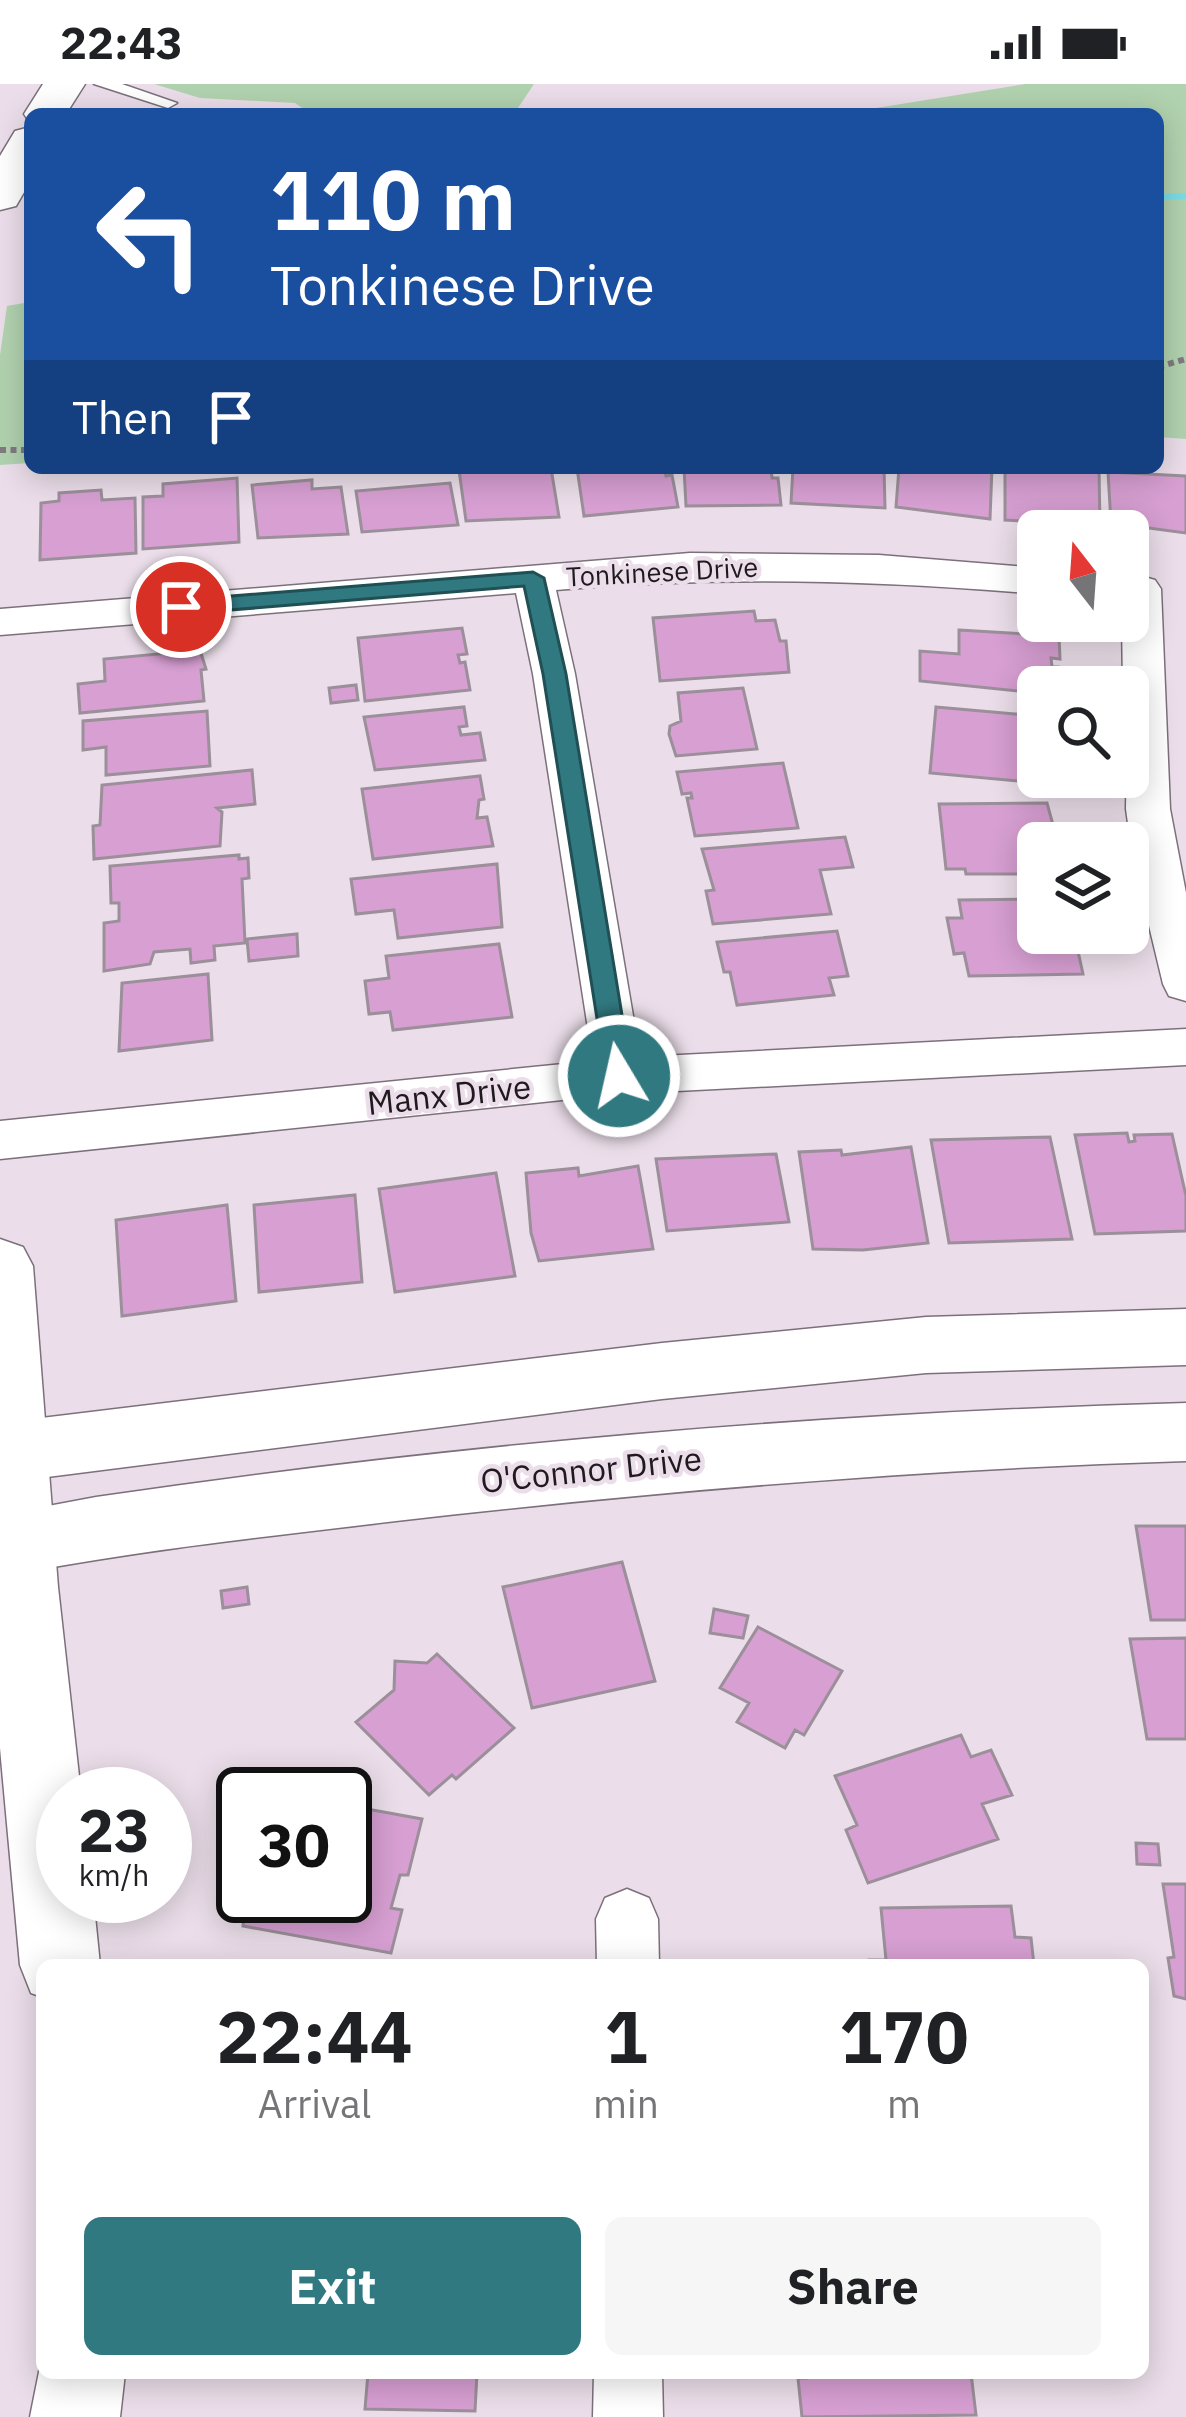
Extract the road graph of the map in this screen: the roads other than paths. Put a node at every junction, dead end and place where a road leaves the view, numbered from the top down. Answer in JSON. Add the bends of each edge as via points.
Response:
{"nodes":[{"id":1,"x":103,"y":84,"type":"edge"},
{"id":2,"x":168,"y":103,"type":"dead end"},
{"id":3,"x":24,"y":151,"type":"edge"},
{"id":4,"x":0,"y":197,"type":"edge"},
{"id":5,"x":533,"y":578,"type":"junction"},
{"id":6,"x":1017,"y":579,"type":"edge"},
{"id":7,"x":1149,"y":589,"type":"edge"},
{"id":8,"x":1186,"y":592,"type":"edge"},
{"id":9,"x":0,"y":622,"type":"edge"},
{"id":10,"x":1137,"y":642,"type":"edge"},
{"id":11,"x":1186,"y":984,"type":"edge"},
{"id":12,"x":1186,"y":1047,"type":"edge"},
{"id":13,"x":619,"y":1076,"type":"junction"},
{"id":14,"x":0,"y":1140,"type":"edge"},
{"id":15,"x":0,"y":1266,"type":"edge"},
{"id":16,"x":1186,"y":1337,"type":"edge"},
{"id":17,"x":1186,"y":1432,"type":"edge"},
{"id":18,"x":8,"y":1452,"type":"edge"},
{"id":19,"x":10,"y":1544,"type":"edge"},
{"id":20,"x":59,"y":1959,"type":"edge"},
{"id":21,"x":79,"y":2379,"type":"edge"},
{"id":22,"x":628,"y":2379,"type":"edge"},
{"id":23,"x":75,"y":2417,"type":"edge"},
{"id":24,"x":628,"y":2417,"type":"edge"}],
"edges":[{"from":1,"to":2,"type":"lane"},
{"from":3,"to":4,"type":"main road"},
{"from":5,"to":6,"type":"street","name":"Tonkinese Drive","via":[[785,565]]},
{"from":5,"to":9,"type":"street","name":"Tonkinese Drive"},
{"from":5,"to":13,"type":"street"},
{"from":7,"to":8,"type":"street"},
{"from":10,"to":11,"type":"street","via":[[1155,859]]},
{"from":12,"to":13,"type":"street","name":"Manx Drive"},
{"from":13,"to":14,"type":"street","name":"Manx Drive"},
{"from":15,"to":18,"type":"main road"},
{"from":16,"to":18,"type":"main road","via":[[926,1345],[662,1370]]},
{"from":17,"to":19,"type":"main road","name":"O'Connor Drive","via":[[993,1436],[636,1462]]},
{"from":18,"to":19,"type":"main road"},
{"from":19,"to":20,"type":"main road"},
{"from":21,"to":23,"type":"main road"},
{"from":22,"to":24,"type":"street"}]}
